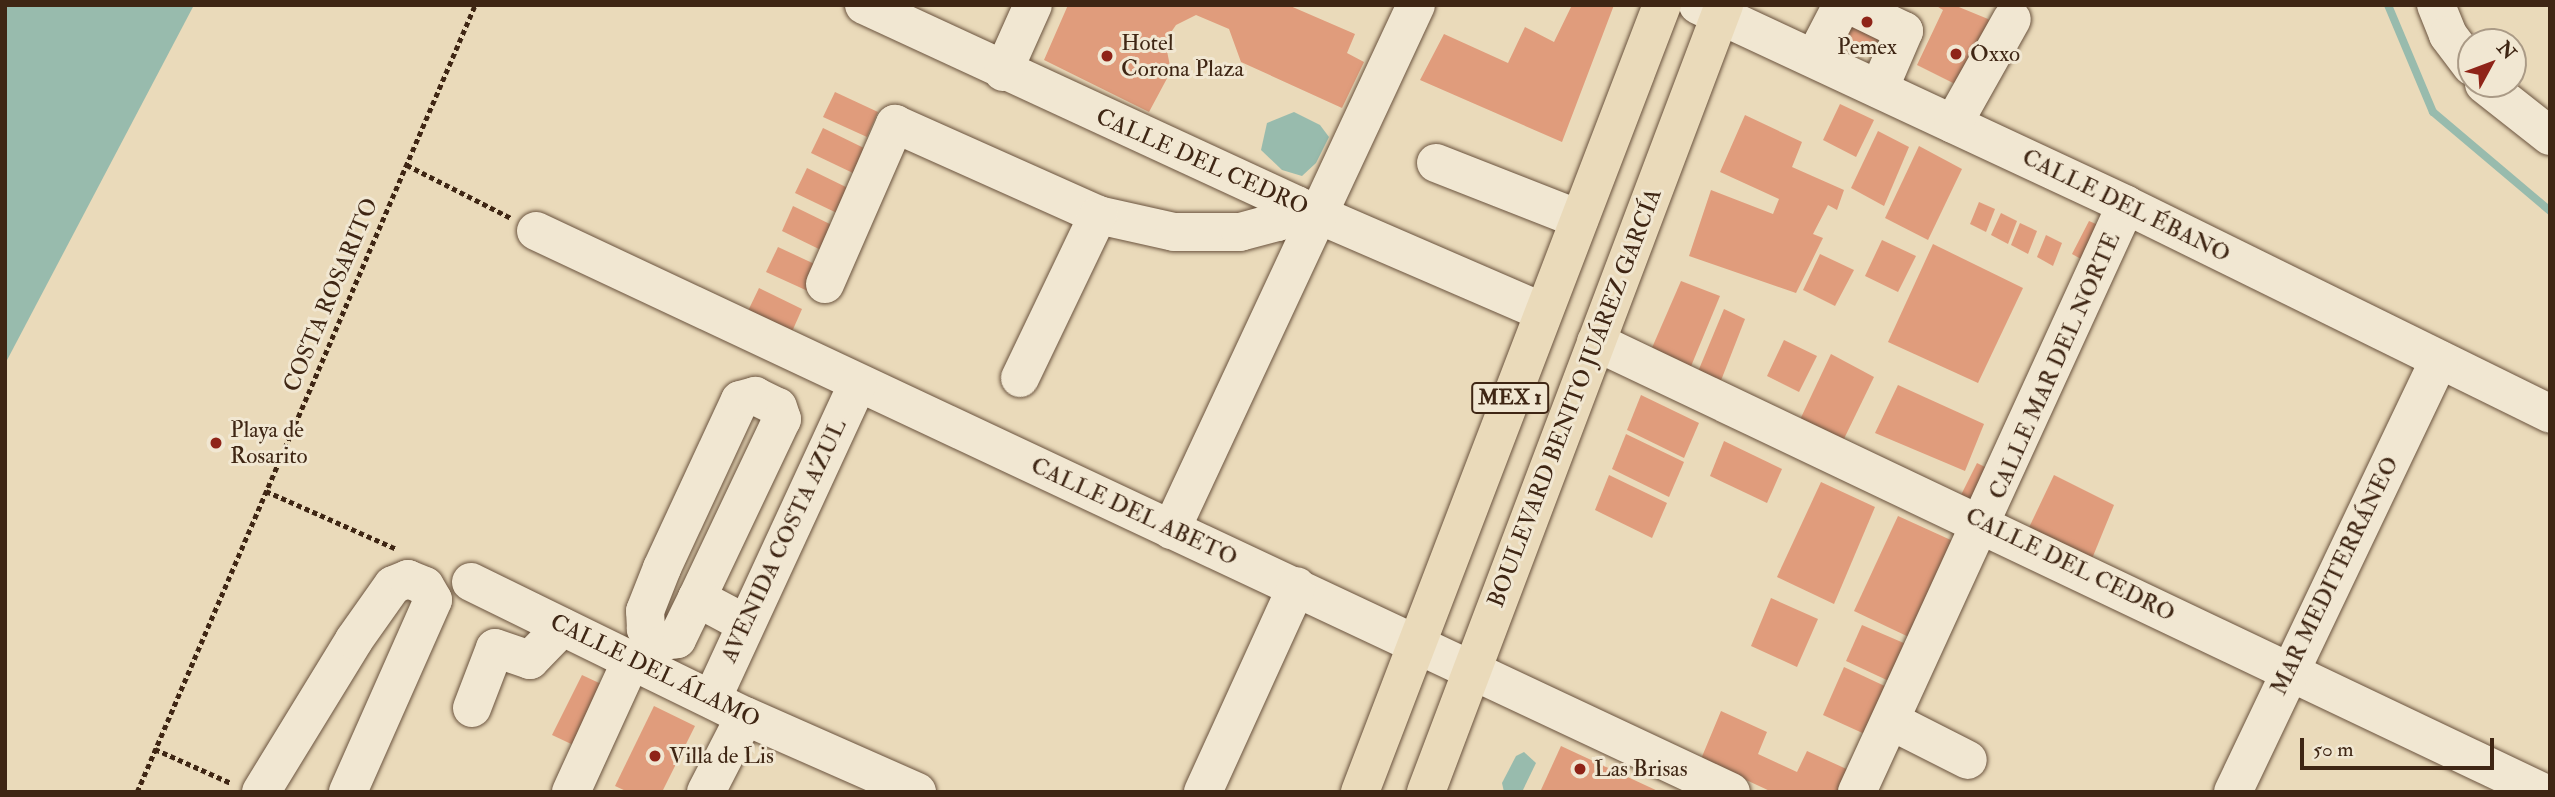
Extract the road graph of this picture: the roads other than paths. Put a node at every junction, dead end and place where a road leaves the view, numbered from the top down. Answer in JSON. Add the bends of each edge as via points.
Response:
{"nodes":[{"id":1,"x":864,"y":5,"type":"edge"},
{"id":2,"x":1033,"y":5,"type":"edge"},
{"id":3,"x":1416,"y":5,"type":"edge"},
{"id":4,"x":1662,"y":5,"type":"edge"},
{"id":5,"x":1842,"y":5,"type":"edge"},
{"id":6,"x":1850,"y":5,"type":"edge"},
{"id":7,"x":2437,"y":5,"type":"edge"},
{"id":8,"x":1715,"y":8,"type":"edge"},
{"id":9,"x":2012,"y":19,"type":"dead end"},
{"id":10,"x":2457,"y":47,"type":"edge"},
{"id":11,"x":1815,"y":57,"type":"junction"},
{"id":12,"x":1003,"y":72,"type":"junction"},
{"id":13,"x":1879,"y":89,"type":"junction"},
{"id":14,"x":2502,"y":98,"type":"edge"},
{"id":15,"x":1953,"y":124,"type":"junction"},
{"id":16,"x":2550,"y":136,"type":"edge"},
{"id":17,"x":1436,"y":163,"type":"dead end"},
{"id":18,"x":2126,"y":205,"type":"junction"},
{"id":19,"x":1307,"y":210,"type":"junction"},
{"id":20,"x":1098,"y":215,"type":"junction"},
{"id":21,"x":1579,"y":219,"type":"junction"},
{"id":22,"x":536,"y":231,"type":"road end"},
{"id":23,"x":825,"y":284,"type":"dead end"},
{"id":24,"x":1543,"y":312,"type":"junction"},
{"id":25,"x":1596,"y":342,"type":"junction"},
{"id":26,"x":2439,"y":360,"type":"junction"},
{"id":27,"x":1020,"y":378,"type":"dead end"},
{"id":28,"x":858,"y":383,"type":"junction"},
{"id":29,"x":2550,"y":414,"type":"edge"},
{"id":30,"x":1985,"y":523,"type":"junction"},
{"id":31,"x":1171,"y":530,"type":"junction"},
{"id":32,"x":471,"y":582,"type":"dead end"},
{"id":33,"x":1297,"y":586,"type":"junction"},
{"id":34,"x":697,"y":598,"type":"junction"},
{"id":35,"x":744,"y":623,"type":"junction"},
{"id":36,"x":562,"y":626,"type":"junction"},
{"id":37,"x":1416,"y":640,"type":"junction"},
{"id":38,"x":631,"y":661,"type":"junction"},
{"id":39,"x":1471,"y":670,"type":"junction"},
{"id":40,"x":2288,"y":671,"type":"junction"},
{"id":41,"x":712,"y":699,"type":"junction"},
{"id":42,"x":472,"y":708,"type":"dead end"},
{"id":43,"x":745,"y":716,"type":"junction"},
{"id":44,"x":1891,"y":721,"type":"junction"},
{"id":45,"x":1968,"y":760,"type":"dead end"},
{"id":46,"x":250,"y":789,"type":"edge"},
{"id":47,"x":348,"y":792,"type":"edge"},
{"id":48,"x":571,"y":792,"type":"edge"},
{"id":49,"x":706,"y":792,"type":"edge"},
{"id":50,"x":917,"y":792,"type":"edge"},
{"id":51,"x":1203,"y":792,"type":"edge"},
{"id":52,"x":1360,"y":792,"type":"edge"},
{"id":53,"x":1426,"y":792,"type":"edge"},
{"id":54,"x":1731,"y":792,"type":"edge"},
{"id":55,"x":1857,"y":792,"type":"edge"},
{"id":56,"x":2232,"y":792,"type":"edge"},
{"id":57,"x":2542,"y":792,"type":"edge"}],
"edges":[{"from":1,"to":12,"type":"street","name":"CALLE DEL CEDRO"},
{"from":2,"to":12,"type":"street"},
{"from":3,"to":19,"type":"street"},
{"from":4,"to":21,"type":"main road","number":"MEX 1"},
{"from":5,"to":11,"type":"street"},
{"from":6,"to":13,"type":"street","via":[[1904,31]]},
{"from":7,"to":10,"type":"street"},
{"from":8,"to":11,"type":"street","name":"CALLE DEL ÉBANO"},
{"from":8,"to":25,"type":"main road","name":"BOULEVARD BENITO JUÁREZ GARCÍA","number":"MEX 1"},
{"from":9,"to":15,"type":"street"},
{"from":11,"to":13,"type":"street","name":"CALLE DEL ÉBANO"},
{"from":12,"to":19,"type":"street","name":"CALLE DEL CEDRO"},
{"from":13,"to":15,"type":"street","name":"CALLE DEL ÉBANO"},
{"from":14,"to":16,"type":"street"},
{"from":15,"to":18,"type":"street","name":"CALLE DEL ÉBANO"},
{"from":17,"to":21,"type":"street"},
{"from":18,"to":26,"type":"street","name":"CALLE DEL ÉBANO"},
{"from":18,"to":30,"type":"street","name":"CALLE MAR DEL NORTE"},
{"from":19,"to":20,"type":"street","via":[[1240,232],[1174,232]]},
{"from":19,"to":24,"type":"street","name":"CALLE DEL CEDRO"},
{"from":19,"to":31,"type":"street"},
{"from":20,"to":23,"type":"street","via":[[895,124]]},
{"from":20,"to":27,"type":"street"},
{"from":21,"to":24,"type":"main road","number":"MEX 1"},
{"from":22,"to":28,"type":"street","name":"CALLE DEL ABETO"},
{"from":24,"to":37,"type":"main road","number":"MEX 1"},
{"from":25,"to":30,"type":"street","name":"CALLE DEL CEDRO"},
{"from":25,"to":39,"type":"main road","name":"BOULEVARD BENITO JUÁREZ GARCÍA","number":"MEX 1"},
{"from":26,"to":29,"type":"street","name":"CALLE DEL ÉBANO"},
{"from":26,"to":40,"type":"street","name":"MAR MEDITERRÁNEO"},
{"from":28,"to":31,"type":"street","name":"CALLE DEL ABETO"},
{"from":28,"to":35,"type":"street","name":"AVENIDA COSTA AZUL"},
{"from":30,"to":40,"type":"street","name":"CALLE DEL CEDRO"},
{"from":30,"to":44,"type":"street","name":"CALLE MAR DEL NORTE"},
{"from":31,"to":33,"type":"street","name":"CALLE DEL ABETO"},
{"from":32,"to":36,"type":"street","name":"CALLE DEL ÁLAMO"},
{"from":33,"to":37,"type":"street","name":"CALLE DEL ABETO"},
{"from":33,"to":51,"type":"street"},
{"from":34,"to":34,"type":"street","via":[[782,419],[778,407],[755,396],[740,400],[662,568],[645,611],[646,629],[658,642],[677,639]]},
{"from":34,"to":35,"type":"street"},
{"from":35,"to":41,"type":"street","name":"AVENIDA COSTA AZUL"},
{"from":36,"to":38,"type":"street","name":"CALLE DEL ÁLAMO"},
{"from":36,"to":42,"type":"street","via":[[530,660],[495,648]]},
{"from":37,"to":39,"type":"street","name":"CALLE DEL ABETO"},
{"from":37,"to":52,"type":"main road","number":"MEX 1"},
{"from":38,"to":41,"type":"street","name":"CALLE DEL ÁLAMO"},
{"from":38,"to":48,"type":"street"},
{"from":39,"to":53,"type":"main road","name":"BOULEVARD BENITO JUÁREZ GARCÍA","number":"MEX 1"},
{"from":39,"to":54,"type":"street","name":"CALLE DEL ABETO"},
{"from":40,"to":56,"type":"street","name":"MAR MEDITERRÁNEO"},
{"from":40,"to":57,"type":"street","name":"CALLE DEL CEDRO"},
{"from":41,"to":43,"type":"street","name":"CALLE DEL ÁLAMO"},
{"from":43,"to":49,"type":"street"},
{"from":43,"to":50,"type":"street","name":"CALLE DEL ÁLAMO"},
{"from":44,"to":45,"type":"street"},
{"from":44,"to":55,"type":"street","name":"CALLE MAR DEL NORTE"},
{"from":46,"to":47,"type":"street","via":[[393,585],[408,579],[425,586],[433,600]]}]}
